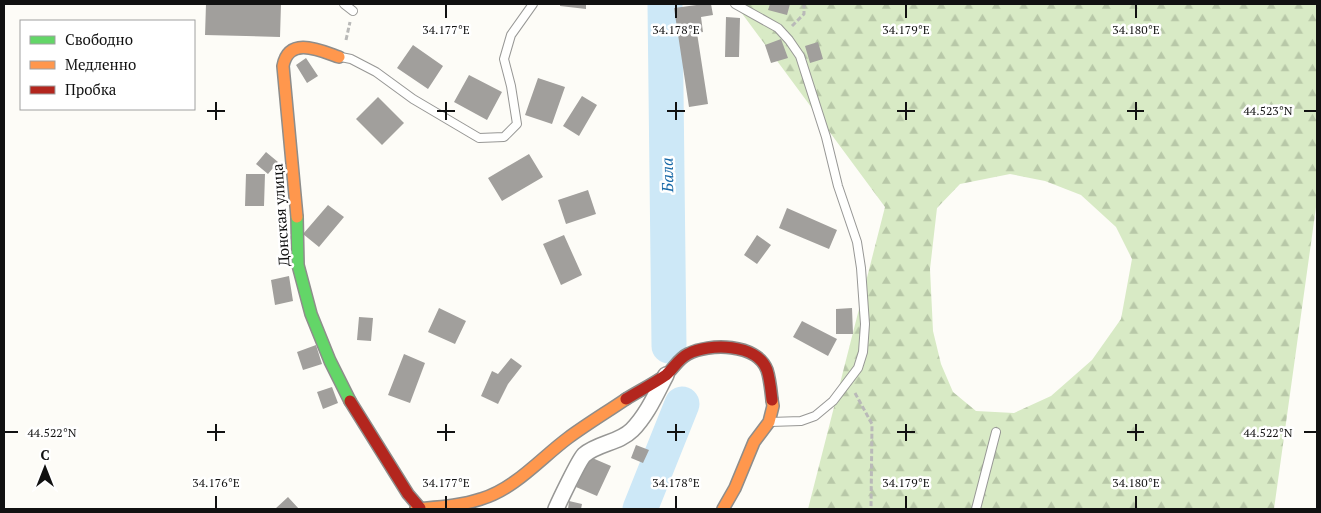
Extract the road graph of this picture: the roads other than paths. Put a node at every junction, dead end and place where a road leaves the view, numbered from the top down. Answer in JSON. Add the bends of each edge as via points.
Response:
{"nodes":[{"id":1,"x":344,"y":4,"type":"edge"},
{"id":2,"x":533,"y":4,"type":"edge"},
{"id":3,"x":735,"y":4,"type":"edge"},
{"id":4,"x":353,"y":11,"type":"road end"},
{"id":5,"x":339,"y":57,"type":"joint"},
{"id":6,"x":666,"y":375,"type":"junction"},
{"id":7,"x":769,"y":422,"type":"junction"},
{"id":8,"x":996,"y":432,"type":"dead end"},
{"id":9,"x":418,"y":509,"type":"edge"},
{"id":10,"x":556,"y":509,"type":"edge"},
{"id":11,"x":723,"y":509,"type":"edge"},
{"id":12,"x":976,"y":509,"type":"edge"}],
"edges":[{"from":1,"to":4,"type":"lane"},
{"from":2,"to":5,"type":"lane","via":[[512,35],[504,59],[517,124],[504,137],[479,138],[413,99],[376,72],[351,59]]},
{"from":3,"to":7,"type":"lane","via":[[778,28],[800,56],[857,242],[861,268],[865,324],[858,368],[833,401],[815,416],[801,421]]},
{"from":5,"to":9,"type":"street","name":"Донская улица","via":[[295,48],[286,55],[283,66],[297,210],[298,265],[311,314],[330,361],[352,404]]},
{"from":6,"to":7,"type":"street","via":[[687,354],[717,348],[744,349],[758,357],[767,369],[773,406]]},
{"from":6,"to":9,"type":"street","via":[[568,438],[500,490],[482,499]]},
{"from":6,"to":10,"type":"street","via":[[632,430],[621,439],[584,456]]},
{"from":7,"to":11,"type":"street","via":[[754,442]]},
{"from":8,"to":12,"type":"lane"}]}
